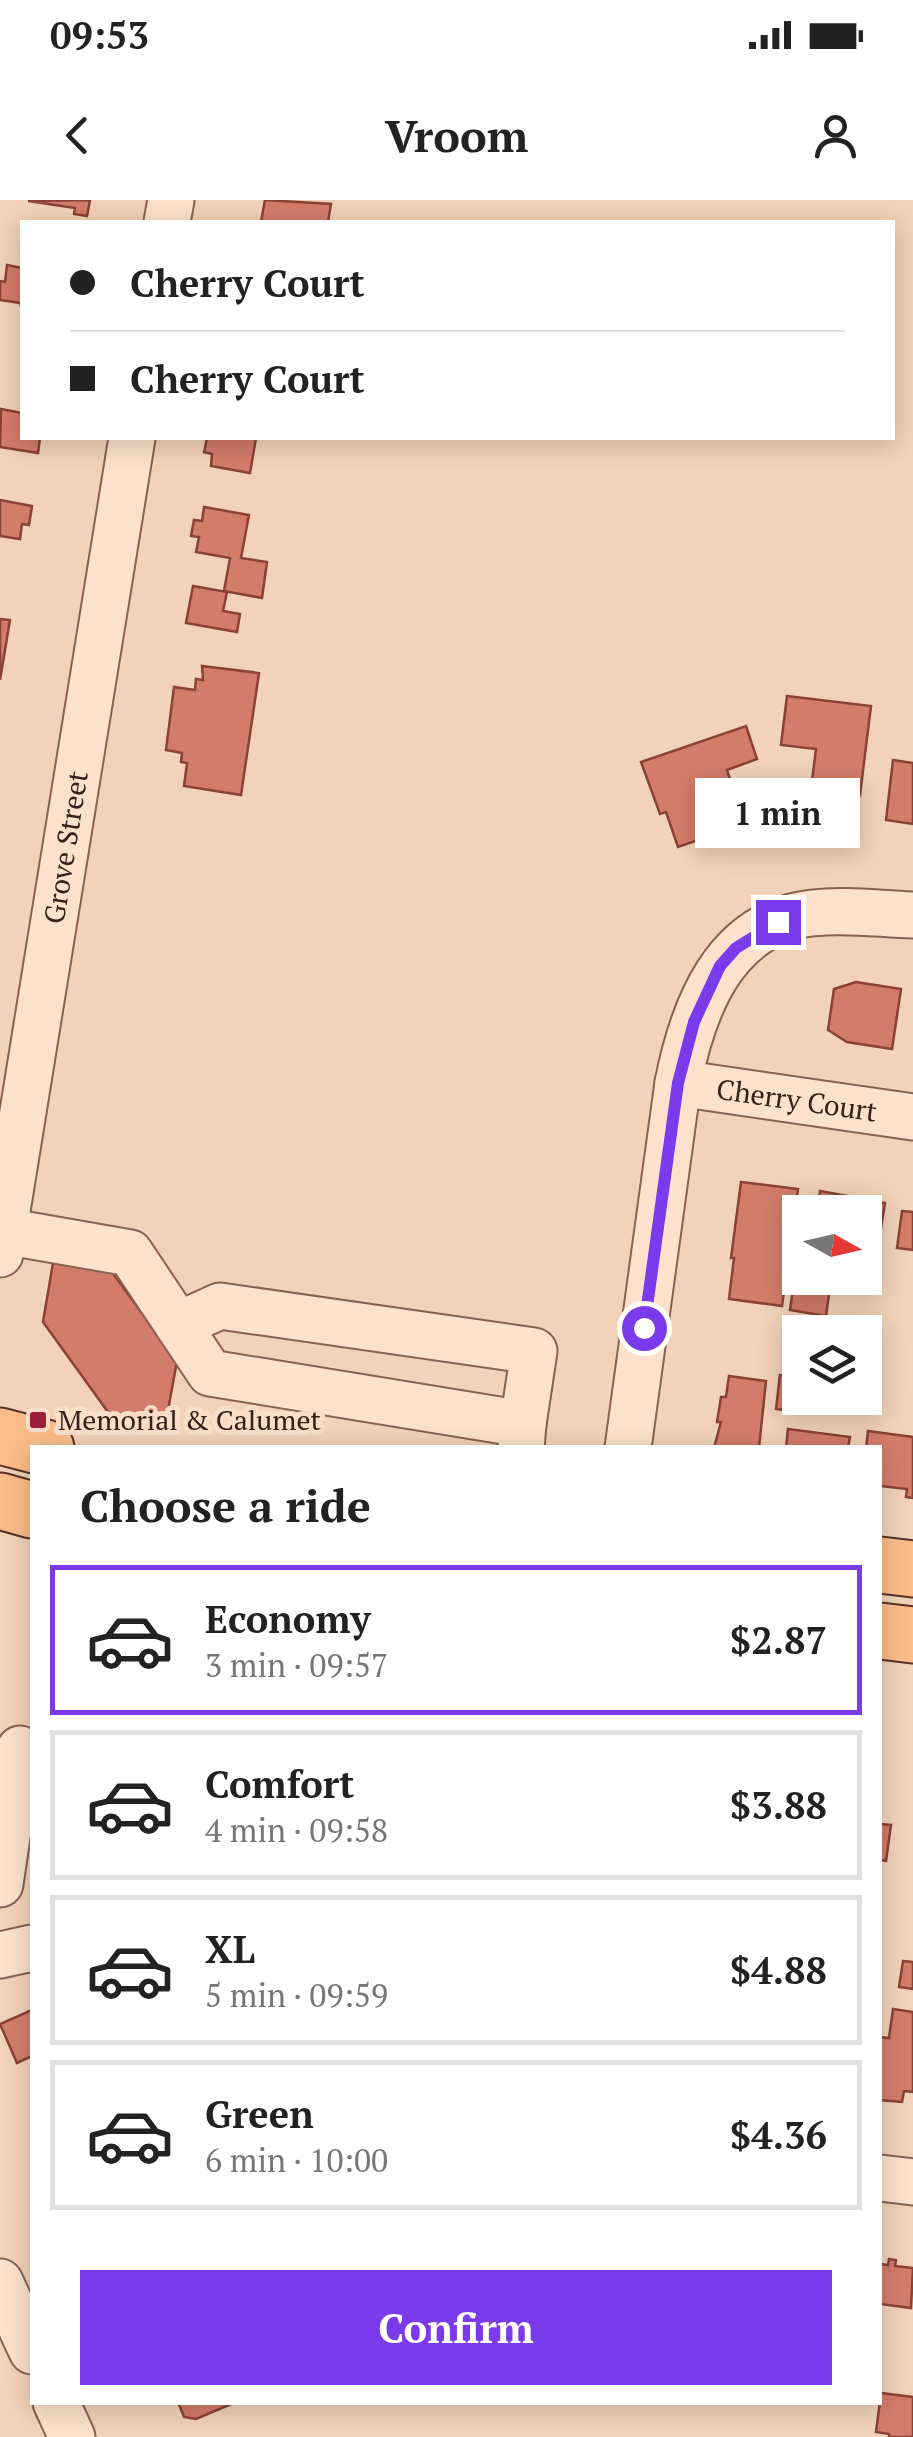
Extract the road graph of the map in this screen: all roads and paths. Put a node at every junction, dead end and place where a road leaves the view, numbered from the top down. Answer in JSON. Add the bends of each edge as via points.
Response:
{"nodes":[{"id":1,"x":132,"y":440,"type":"edge"},
{"id":2,"x":913,"y":915,"type":"edge"},
{"id":3,"x":16,"y":1062,"type":"edge"},
{"id":4,"x":678,"y":1083,"type":"junction"},
{"id":5,"x":913,"y":1117,"type":"edge"},
{"id":6,"x":2,"y":1242,"type":"edge"},
{"id":7,"x":178,"y":1325,"type":"junction"},
{"id":8,"x":0,"y":1436,"type":"edge"},
{"id":9,"x":522,"y":1436,"type":"edge"},
{"id":10,"x":34,"y":1445,"type":"edge"},
{"id":11,"x":628,"y":1445,"type":"edge"},
{"id":12,"x":0,"y":1501,"type":"edge"},
{"id":13,"x":30,"y":1509,"type":"edge"},
{"id":14,"x":882,"y":1565,"type":"edge"},
{"id":15,"x":913,"y":1569,"type":"edge"},
{"id":16,"x":882,"y":1631,"type":"edge"},
{"id":17,"x":913,"y":1636,"type":"edge"},
{"id":18,"x":20,"y":1749,"type":"dead end"},
{"id":19,"x":0,"y":1884,"type":"edge"},
{"id":20,"x":30,"y":1948,"type":"edge"},
{"id":21,"x":0,"y":1955,"type":"edge"},
{"id":22,"x":882,"y":2178,"type":"edge"},
{"id":23,"x":913,"y":2182,"type":"edge"},
{"id":24,"x":0,"y":2282,"type":"edge"},
{"id":25,"x":30,"y":2348,"type":"edge"},
{"id":26,"x":57,"y":2405,"type":"edge"},
{"id":27,"x":72,"y":2437,"type":"edge"}],
"edges":[{"from":1,"to":3,"type":"street","name":"Grove Street"},
{"from":2,"to":4,"type":"street","name":"Cherry Court","via":[[808,913],[778,922],[736,948],[705,993]]},
{"from":3,"to":6,"type":"street","name":"Grove Street"},
{"from":4,"to":5,"type":"street","name":"Cherry Court"},
{"from":4,"to":11,"type":"street","name":"Cherry Court"},
{"from":6,"to":7,"type":"street","via":[[130,1253]]},
{"from":7,"to":9,"type":"street","via":[[210,1373]]},
{"from":7,"to":9,"type":"street","via":[[220,1306],[534,1351]]},
{"from":8,"to":10,"type":"main road"},
{"from":12,"to":13,"type":"main road"},
{"from":14,"to":15,"type":"main road"},
{"from":16,"to":17,"type":"main road"},
{"from":18,"to":19,"type":"street"},
{"from":20,"to":21,"type":"street"},
{"from":22,"to":23,"type":"street"},
{"from":24,"to":25,"type":"street"},
{"from":26,"to":27,"type":"street"}]}
